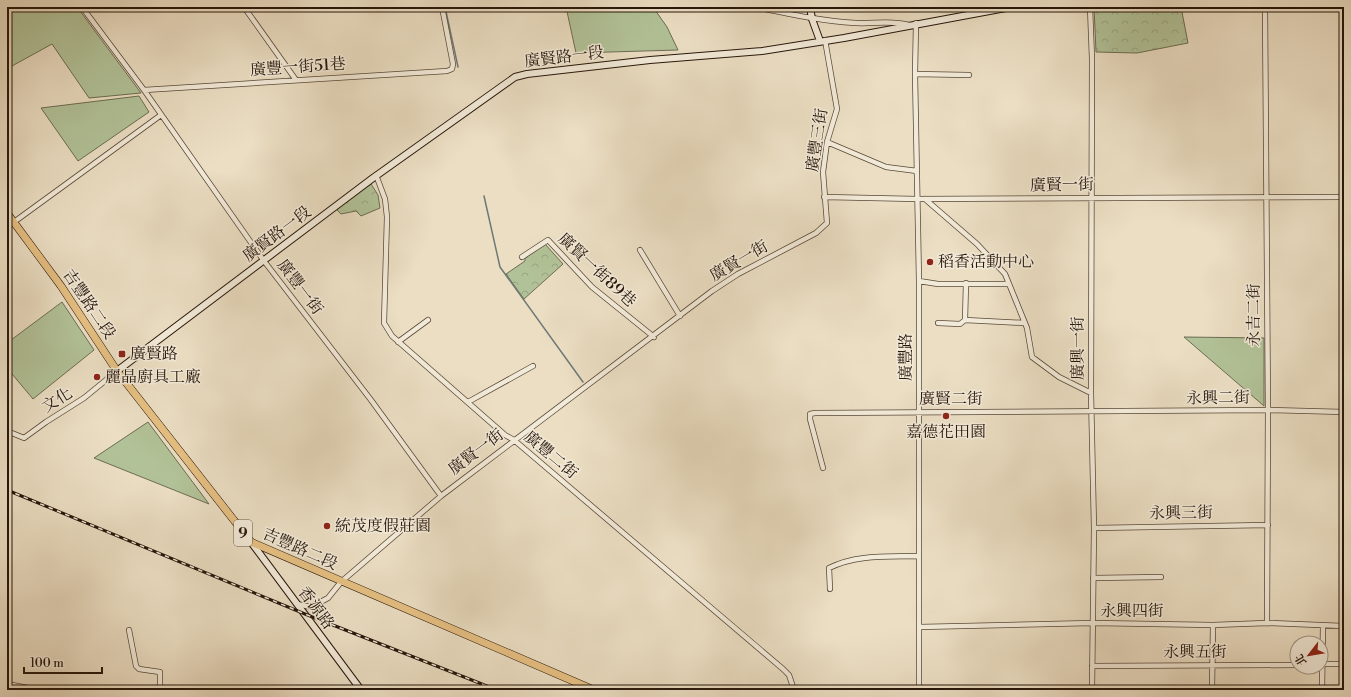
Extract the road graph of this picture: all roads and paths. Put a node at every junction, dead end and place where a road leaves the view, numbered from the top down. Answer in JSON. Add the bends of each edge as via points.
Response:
{"nodes":[{"id":1,"x":82,"y":7,"type":"edge"},
{"id":2,"x":244,"y":7,"type":"edge"},
{"id":3,"x":442,"y":7,"type":"edge"},
{"id":4,"x":755,"y":7,"type":"edge"},
{"id":5,"x":810,"y":7,"type":"edge"},
{"id":6,"x":1010,"y":7,"type":"edge"},
{"id":7,"x":1090,"y":7,"type":"edge"},
{"id":8,"x":1265,"y":7,"type":"edge"},
{"id":9,"x":812,"y":19,"type":"junction"},
{"id":10,"x":916,"y":23,"type":"junction"},
{"id":11,"x":908,"y":25,"type":"junction"},
{"id":12,"x":823,"y":41,"type":"junction"},
{"id":13,"x":915,"y":74,"type":"junction"},
{"id":14,"x":969,"y":75,"type":"dead end"},
{"id":15,"x":296,"y":80,"type":"junction"},
{"id":16,"x":144,"y":90,"type":"junction"},
{"id":17,"x":161,"y":115,"type":"junction"},
{"id":18,"x":828,"y":142,"type":"junction"},
{"id":19,"x":916,"y":171,"type":"junction"},
{"id":20,"x":376,"y":175,"type":"junction"},
{"id":21,"x":824,"y":197,"type":"junction"},
{"id":22,"x":1092,"y":197,"type":"junction"},
{"id":23,"x":1344,"y":197,"type":"edge"},
{"id":24,"x":1266,"y":198,"type":"junction"},
{"id":25,"x":917,"y":199,"type":"junction"},
{"id":26,"x":926,"y":199,"type":"junction"},
{"id":27,"x":7,"y":213,"type":"edge"},
{"id":28,"x":14,"y":222,"type":"junction"},
{"id":29,"x":640,"y":250,"type":"dead end"},
{"id":30,"x":522,"y":257,"type":"dead end"},
{"id":31,"x":264,"y":261,"type":"junction"},
{"id":32,"x":919,"y":281,"type":"junction"},
{"id":33,"x":966,"y":283,"type":"junction"},
{"id":34,"x":1009,"y":284,"type":"junction"},
{"id":35,"x":680,"y":316,"type":"junction"},
{"id":36,"x":428,"y":320,"type":"dead end"},
{"id":37,"x":965,"y":320,"type":"junction"},
{"id":38,"x":938,"y":323,"type":"dead end"},
{"id":39,"x":1025,"y":323,"type":"junction"},
{"id":40,"x":654,"y":337,"type":"junction"},
{"id":41,"x":398,"y":342,"type":"junction"},
{"id":42,"x":533,"y":366,"type":"dead end"},
{"id":43,"x":117,"y":371,"type":"junction"},
{"id":44,"x":1091,"y":393,"type":"junction"},
{"id":45,"x":468,"y":402,"type":"junction"},
{"id":46,"x":1268,"y":410,"type":"junction"},
{"id":47,"x":919,"y":412,"type":"junction"},
{"id":48,"x":1092,"y":412,"type":"junction"},
{"id":49,"x":1344,"y":412,"type":"edge"},
{"id":50,"x":7,"y":431,"type":"edge"},
{"id":51,"x":514,"y":440,"type":"junction"},
{"id":52,"x":823,"y":468,"type":"dead end"},
{"id":53,"x":441,"y":496,"type":"junction"},
{"id":54,"x":1268,"y":525,"type":"junction"},
{"id":55,"x":1094,"y":528,"type":"junction"},
{"id":56,"x":251,"y":542,"type":"junction"},
{"id":57,"x":919,"y":556,"type":"junction"},
{"id":58,"x":1161,"y":577,"type":"dead end"},
{"id":59,"x":1094,"y":578,"type":"junction"},
{"id":60,"x":341,"y":582,"type":"junction"},
{"id":61,"x":830,"y":589,"type":"dead end"},
{"id":62,"x":297,"y":604,"type":"junction"},
{"id":63,"x":1093,"y":623,"type":"junction"},
{"id":64,"x":1267,"y":623,"type":"junction"},
{"id":65,"x":1213,"y":625,"type":"junction"},
{"id":66,"x":1323,"y":626,"type":"junction"},
{"id":67,"x":1344,"y":626,"type":"edge"},
{"id":68,"x":919,"y":627,"type":"junction"},
{"id":69,"x":129,"y":630,"type":"dead end"},
{"id":70,"x":1323,"y":635,"type":"edge"},
{"id":71,"x":1212,"y":664,"type":"junction"},
{"id":72,"x":1329,"y":664,"type":"edge"},
{"id":73,"x":1344,"y":664,"type":"edge"},
{"id":74,"x":1289,"y":665,"type":"edge"},
{"id":75,"x":1092,"y":666,"type":"junction"},
{"id":76,"x":1322,"y":675,"type":"edge"},
{"id":77,"x":7,"y":684,"type":"edge"},
{"id":78,"x":38,"y":690,"type":"edge"},
{"id":79,"x":160,"y":690,"type":"edge"},
{"id":80,"x":361,"y":690,"type":"edge"},
{"id":81,"x":594,"y":690,"type":"edge"},
{"id":82,"x":794,"y":690,"type":"edge"},
{"id":83,"x":919,"y":690,"type":"edge"},
{"id":84,"x":1092,"y":690,"type":"edge"},
{"id":85,"x":1212,"y":690,"type":"edge"},
{"id":86,"x":1322,"y":690,"type":"edge"}],
"edges":[{"from":1,"to":16,"type":"street","name":"廣豐一街"},
{"from":2,"to":15,"type":"street"},
{"from":3,"to":15,"type":"street","name":"廣豐一街51巷","via":[[452,69]]},
{"from":4,"to":9,"type":"street"},
{"from":5,"to":9,"type":"street","name":"廣豐三街"},
{"from":6,"to":10,"type":"street","name":"廣賢路一段"},
{"from":7,"to":22,"type":"street","name":"廣興一街"},
{"from":8,"to":24,"type":"street","name":"永吉二街"},
{"from":9,"to":11,"type":"street","via":[[869,23],[898,22]]},
{"from":9,"to":12,"type":"street","name":"廣豐三街"},
{"from":10,"to":11,"type":"street","name":"廣賢路一段"},
{"from":10,"to":13,"type":"street","name":"廣豐路"},
{"from":11,"to":12,"type":"street","name":"廣賢路一段"},
{"from":12,"to":18,"type":"street","name":"廣豐三街","via":[[836,109]]},
{"from":12,"to":20,"type":"street","name":"廣賢路一段","via":[[738,54],[650,60],[515,77]]},
{"from":13,"to":14,"type":"street"},
{"from":13,"to":19,"type":"street","name":"廣豐路"},
{"from":15,"to":16,"type":"street","name":"廣豐一街51巷"},
{"from":16,"to":17,"type":"street","name":"廣豐一街"},
{"from":17,"to":28,"type":"street"},
{"from":17,"to":31,"type":"street","name":"廣豐一街"},
{"from":18,"to":19,"type":"street","via":[[886,167]]},
{"from":18,"to":21,"type":"street","name":"廣豐三街","via":[[823,172]]},
{"from":19,"to":25,"type":"street","name":"廣豐路"},
{"from":20,"to":31,"type":"street","name":"廣賢路一段"},
{"from":20,"to":41,"type":"street","name":"廣豐二街","via":[[385,198],[387,217],[384,323]]},
{"from":21,"to":25,"type":"street","name":"廣賢一街"},
{"from":21,"to":35,"type":"street","name":"廣賢一街","via":[[827,223],[825,226],[729,279]]},
{"from":22,"to":24,"type":"street","name":"廣賢一街"},
{"from":22,"to":26,"type":"street","name":"廣賢一街"},
{"from":22,"to":44,"type":"street","name":"廣興一街"},
{"from":23,"to":24,"type":"street","name":"廣賢一街"},
{"from":24,"to":46,"type":"street","name":"永吉二街"},
{"from":25,"to":26,"type":"street","name":"廣賢一街"},
{"from":25,"to":32,"type":"street","name":"廣豐路"},
{"from":26,"to":34,"type":"street","via":[[987,253],[1005,274]]},
{"from":27,"to":28,"type":"main road","number":"9"},
{"from":28,"to":43,"type":"main road","name":"吉豐路二段","number":"9","via":[[61,286]]},
{"from":29,"to":35,"type":"street"},
{"from":30,"to":40,"type":"street","name":"廣賢一街89巷","via":[[548,240],[592,287]]},
{"from":31,"to":43,"type":"street","name":"廣賢路一段"},
{"from":31,"to":53,"type":"street","name":"廣豐一街"},
{"from":32,"to":33,"type":"street","via":[[938,284]]},
{"from":32,"to":47,"type":"street","name":"廣豐路"},
{"from":33,"to":34,"type":"street"},
{"from":33,"to":37,"type":"street"},
{"from":34,"to":39,"type":"street"},
{"from":35,"to":40,"type":"street","name":"廣賢一街"},
{"from":36,"to":41,"type":"street"},
{"from":37,"to":38,"type":"street","via":[[960,324]]},
{"from":37,"to":39,"type":"street"},
{"from":39,"to":44,"type":"street","via":[[1032,357],[1059,377]]},
{"from":40,"to":51,"type":"street","name":"廣賢一街"},
{"from":41,"to":45,"type":"street","name":"廣豐二街"},
{"from":42,"to":45,"type":"street"},
{"from":43,"to":50,"type":"street","name":"文化","via":[[84,398],[24,438]]},
{"from":43,"to":56,"type":"main road","name":"吉豐路二段","number":"9"},
{"from":44,"to":48,"type":"street","name":"廣興一街"},
{"from":45,"to":51,"type":"street","name":"廣豐二街"},
{"from":46,"to":48,"type":"street","name":"永興二街"},
{"from":46,"to":49,"type":"street","name":"永興二街"},
{"from":46,"to":54,"type":"street","name":"永吉二街"},
{"from":47,"to":48,"type":"street","name":"廣賢二街"},
{"from":47,"to":52,"type":"street","name":"廣賢二街","via":[[810,414]]},
{"from":47,"to":57,"type":"street","name":"廣豐路"},
{"from":48,"to":55,"type":"street","name":"廣興一街"},
{"from":51,"to":53,"type":"street","name":"廣賢一街"},
{"from":51,"to":82,"type":"street","name":"廣豐二街","via":[[783,669],[789,675]]},
{"from":53,"to":60,"type":"street","name":"廣賢一街"},
{"from":54,"to":55,"type":"street","name":"永興三街"},
{"from":54,"to":64,"type":"street","name":"永吉二街"},
{"from":55,"to":59,"type":"street","name":"廣興一街"},
{"from":56,"to":60,"type":"main road","name":"吉豐路二段","number":"9"},
{"from":56,"to":62,"type":"street","name":"香源路"},
{"from":57,"to":61,"type":"street","via":[[857,558],[839,563],[828,568]]},
{"from":57,"to":68,"type":"street","name":"廣豐路"},
{"from":58,"to":59,"type":"street"},
{"from":59,"to":63,"type":"street","name":"廣興一街"},
{"from":60,"to":62,"type":"street","name":"廣賢一街","via":[[328,598],[311,607]]},
{"from":60,"to":81,"type":"main road","name":"吉豐路二段","number":"9"},
{"from":62,"to":80,"type":"street","name":"香源路"},
{"from":63,"to":65,"type":"street","name":"永興四街"},
{"from":63,"to":68,"type":"street","name":"永興四街"},
{"from":63,"to":75,"type":"street","name":"廣興一街"},
{"from":64,"to":65,"type":"street","name":"永興四街"},
{"from":64,"to":66,"type":"street","name":"永興四街"},
{"from":65,"to":71,"type":"street"},
{"from":66,"to":67,"type":"street","name":"永興四街"},
{"from":66,"to":70,"type":"street"},
{"from":68,"to":83,"type":"street","name":"廣豐路"},
{"from":69,"to":79,"type":"street","via":[[136,666],[139,669],[160,672]]},
{"from":71,"to":74,"type":"street","name":"永興五街"},
{"from":71,"to":75,"type":"street","name":"永興五街"},
{"from":71,"to":85,"type":"street"},
{"from":72,"to":73,"type":"street"},
{"from":75,"to":84,"type":"street","name":"廣興一街"},
{"from":76,"to":86,"type":"street"},
{"from":77,"to":78,"type":"street"}]}
